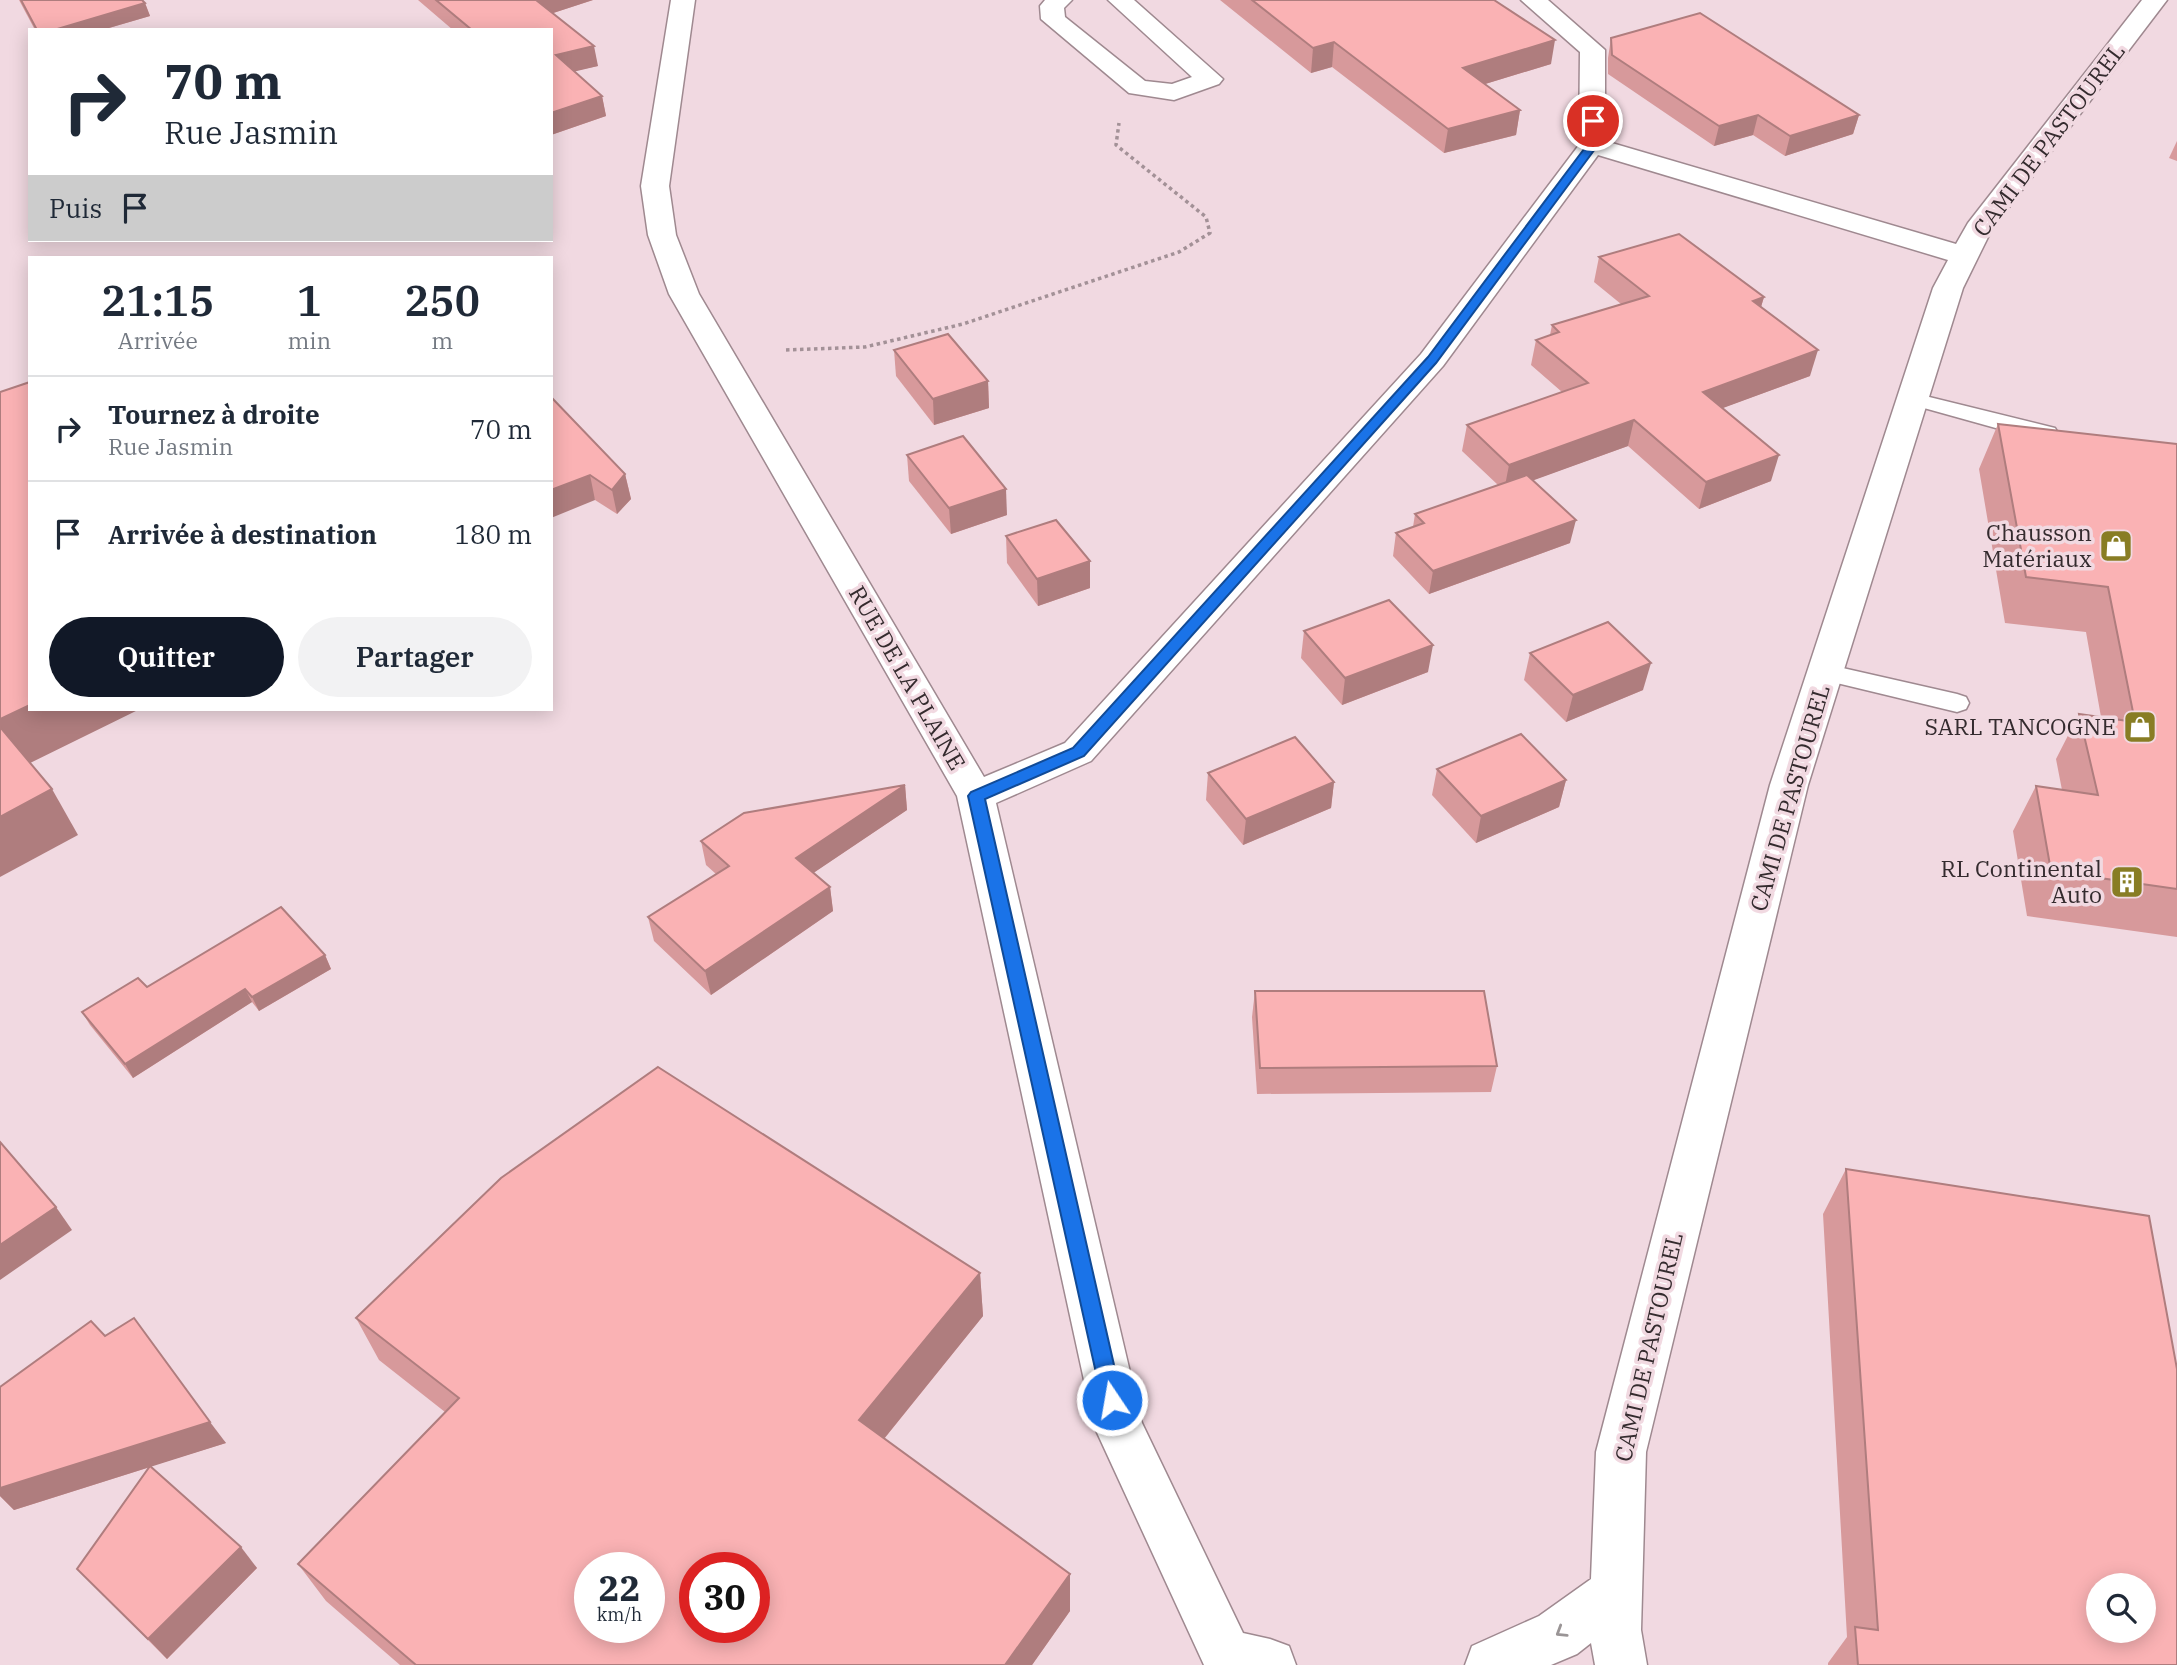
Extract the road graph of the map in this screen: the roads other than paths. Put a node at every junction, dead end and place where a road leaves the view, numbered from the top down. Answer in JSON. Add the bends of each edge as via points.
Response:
{"nodes":[{"id":1,"x":682,"y":0,"type":"edge"},
{"id":2,"x":1060,"y":0,"type":"edge"},
{"id":3,"x":1120,"y":0,"type":"edge"},
{"id":4,"x":1533,"y":0,"type":"edge"},
{"id":5,"x":2155,"y":0,"type":"edge"},
{"id":6,"x":1592,"y":145,"type":"junction"},
{"id":7,"x":1965,"y":256,"type":"junction"},
{"id":8,"x":1913,"y":399,"type":"junction"},
{"id":9,"x":2069,"y":435,"type":"edge"},
{"id":10,"x":1825,"y":672,"type":"junction"},
{"id":11,"x":1957,"y":704,"type":"dead end"},
{"id":12,"x":976,"y":796,"type":"junction"},
{"id":13,"x":1616,"y":1592,"type":"junction"},
{"id":14,"x":1243,"y":1662,"type":"edge"},
{"id":15,"x":1491,"y":1665,"type":"edge"},
{"id":16,"x":1621,"y":1665,"type":"edge"}],
"edges":[{"from":1,"to":12,"type":"street","name":"RUE DE LA PLAINE","via":[[655,186],[666,247],[684,294],[734,383]]},
{"from":2,"to":3,"type":"street","via":[[1052,6],[1053,19],[1138,88],[1174,92],[1210,79]]},
{"from":4,"to":6,"type":"street","via":[[1593,50]]},
{"from":5,"to":7,"type":"street","name":"CAMI DE PASTOUREL","via":[[1978,229]]},
{"from":6,"to":7,"type":"street"},
{"from":6,"to":12,"type":"street","via":[[1432,360],[1078,752]]},
{"from":7,"to":8,"type":"street","name":"CAMI DE PASTOUREL","via":[[1948,288]]},
{"from":8,"to":9,"type":"lane","via":[[2028,430]]},
{"from":8,"to":10,"type":"street","name":"CAMI DE PASTOUREL"},
{"from":10,"to":11,"type":"lane"},
{"from":10,"to":13,"type":"street","name":"CAMI DE PASTOUREL","via":[[1789,785],[1620,1452]]},
{"from":12,"to":14,"type":"street","name":"RUE DE LA PLAINE","via":[[1118,1426]]},
{"from":13,"to":15,"type":"street","one_way":true,"via":[[1558,1635]]},
{"from":13,"to":16,"type":"street","name":"CAMI DE PASTOUREL","via":[[1615,1630]]}]}
